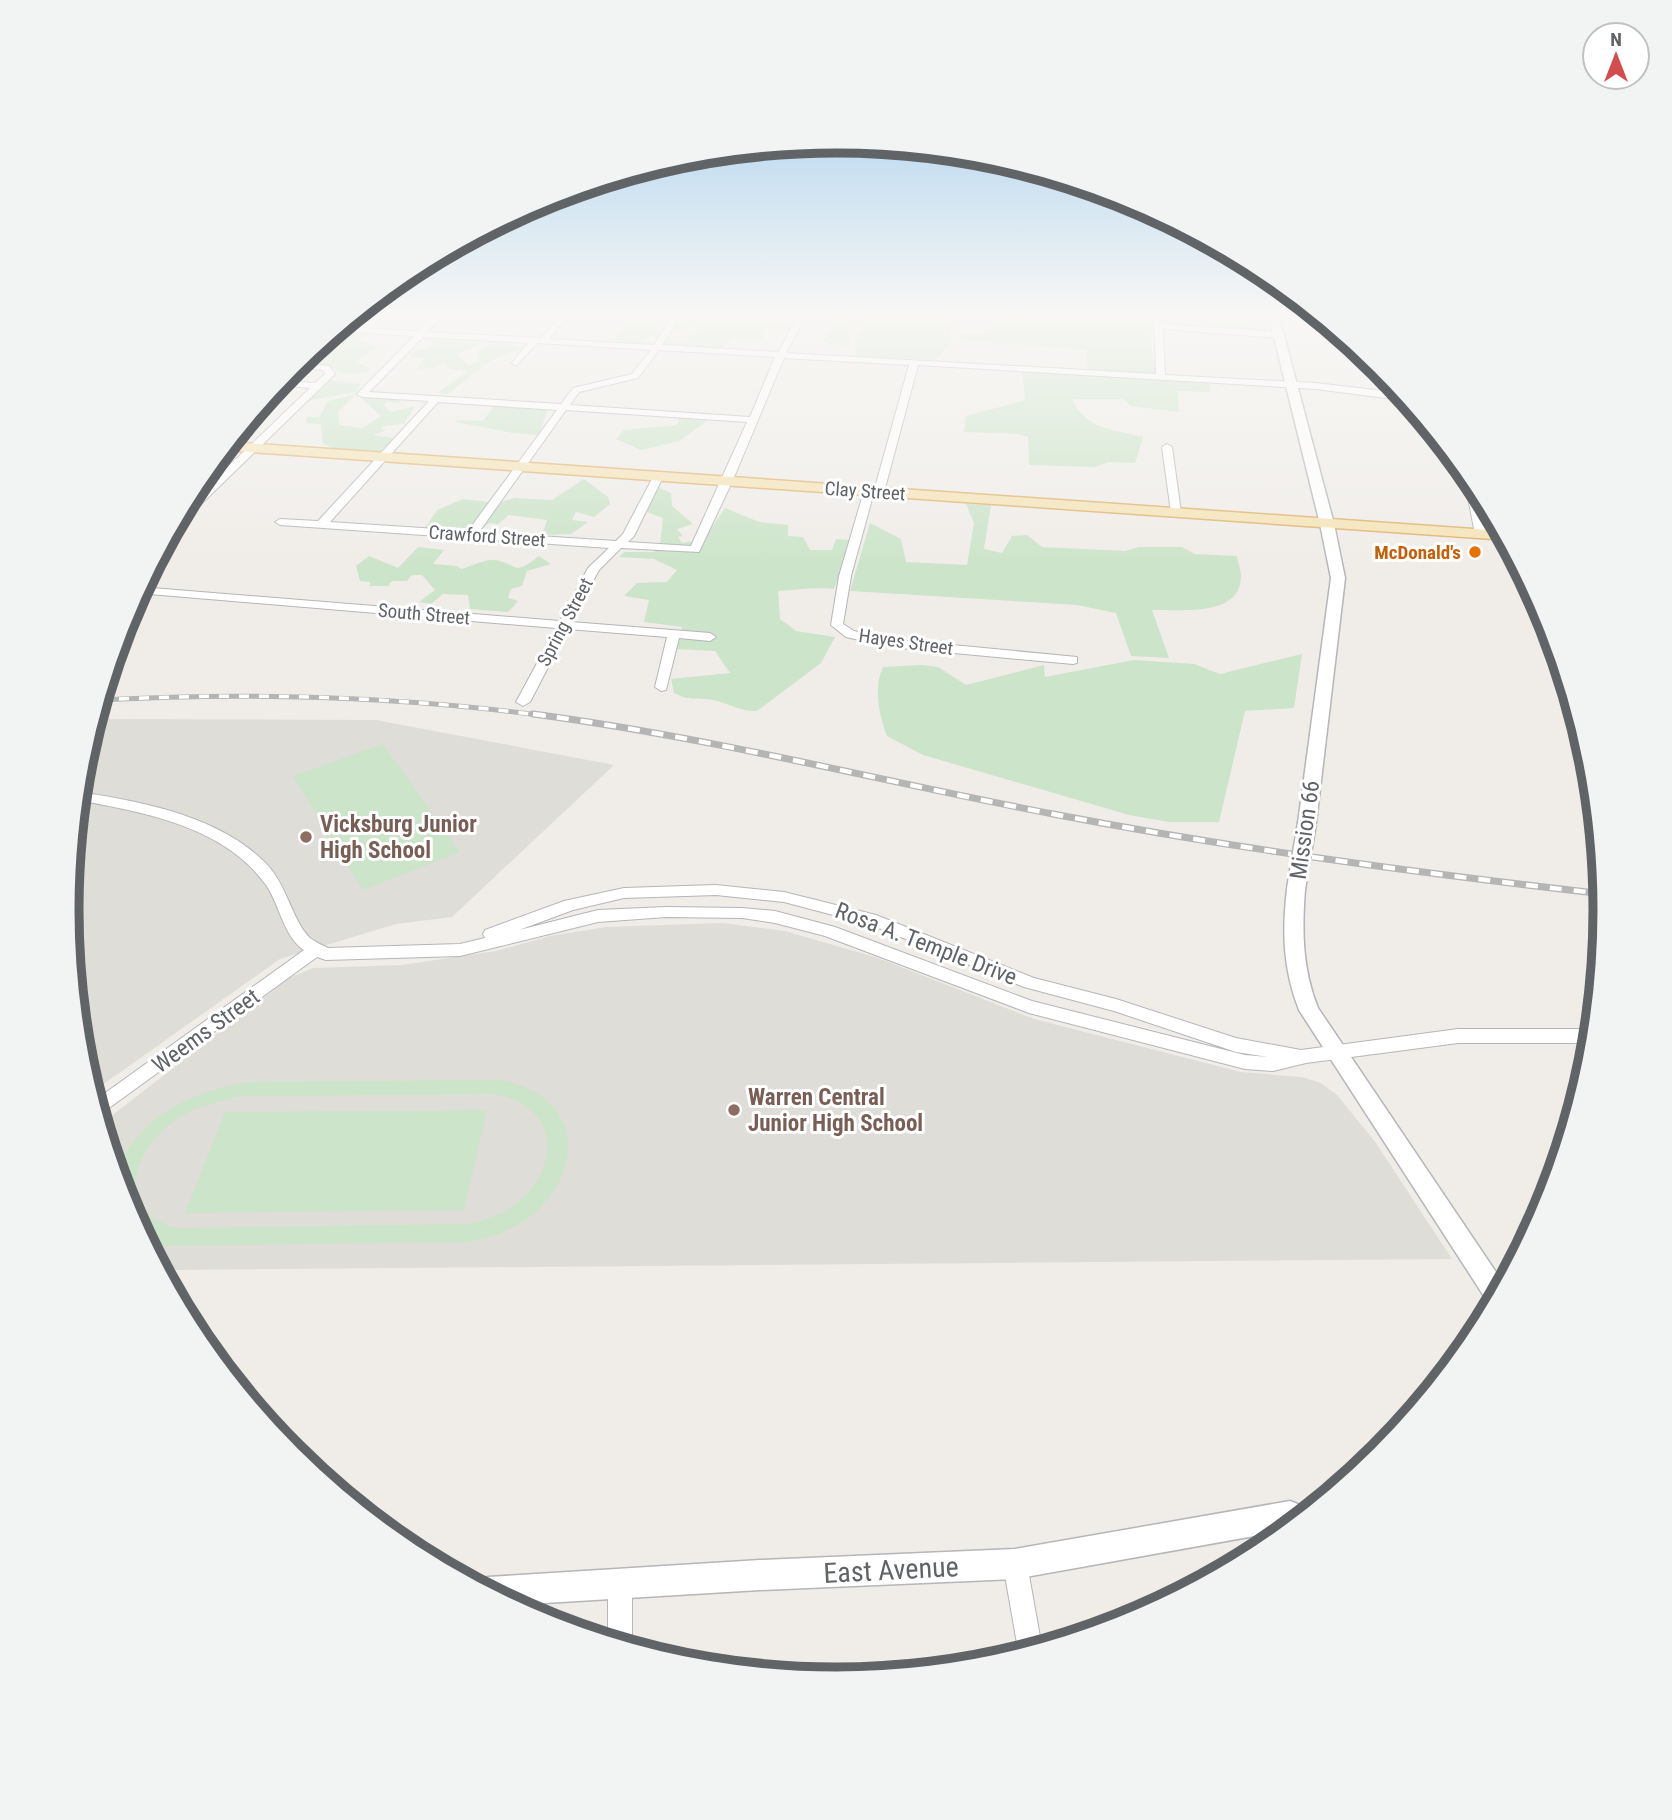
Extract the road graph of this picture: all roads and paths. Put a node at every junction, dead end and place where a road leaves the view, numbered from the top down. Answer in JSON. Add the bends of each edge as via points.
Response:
{"nodes":[{"id":1,"x":306,"y":398,"type":"edge"},
{"id":2,"x":402,"y":398,"type":"edge"},
{"id":3,"x":571,"y":398,"type":"edge"},
{"id":4,"x":764,"y":398,"type":"edge"},
{"id":5,"x":903,"y":398,"type":"edge"},
{"id":6,"x":1295,"y":398,"type":"edge"},
{"id":7,"x":434,"y":401,"type":"junction"},
{"id":8,"x":563,"y":409,"type":"junction"},
{"id":9,"x":754,"y":421,"type":"junction"},
{"id":10,"x":237,"y":447,"type":"edge"},
{"id":11,"x":1167,"y":447,"type":"dead end"},
{"id":12,"x":253,"y":449,"type":"junction"},
{"id":13,"x":382,"y":458,"type":"junction"},
{"id":14,"x":520,"y":468,"type":"junction"},
{"id":15,"x":658,"y":477,"type":"junction"},
{"id":16,"x":727,"y":482,"type":"junction"},
{"id":17,"x":874,"y":491,"type":"junction"},
{"id":18,"x":199,"y":501,"type":"edge"},
{"id":19,"x":1474,"y":503,"type":"edge"},
{"id":20,"x":1176,"y":512,"type":"junction"},
{"id":21,"x":279,"y":522,"type":"dead end"},
{"id":22,"x":321,"y":524,"type":"junction"},
{"id":23,"x":1327,"y":524,"type":"junction"},
{"id":24,"x":472,"y":534,"type":"junction"},
{"id":25,"x":1481,"y":534,"type":"junction"},
{"id":26,"x":1494,"y":535,"type":"edge"},
{"id":27,"x":618,"y":545,"type":"junction"},
{"id":28,"x":150,"y":591,"type":"edge"},
{"id":29,"x":563,"y":625,"type":"junction"},
{"id":30,"x":674,"y":634,"type":"junction"},
{"id":31,"x":710,"y":637,"type":"dead end"},
{"id":32,"x":1073,"y":660,"type":"dead end"},
{"id":33,"x":661,"y":687,"type":"dead end"},
{"id":34,"x":523,"y":702,"type":"dead end"},
{"id":35,"x":87,"y":797,"type":"edge"},
{"id":36,"x":315,"y":950,"type":"junction"},
{"id":37,"x":421,"y":950,"type":"junction"},
{"id":38,"x":1583,"y":1035,"type":"edge"},
{"id":39,"x":1336,"y":1052,"type":"junction"},
{"id":40,"x":1306,"y":1056,"type":"junction"},
{"id":41,"x":104,"y":1103,"type":"edge"},
{"id":42,"x":1493,"y":1288,"type":"edge"},
{"id":43,"x":1283,"y":1522,"type":"edge"},
{"id":44,"x":1015,"y":1564,"type":"junction"},
{"id":45,"x":620,"y":1584,"type":"junction"},
{"id":46,"x":505,"y":1591,"type":"edge"},
{"id":47,"x":621,"y":1635,"type":"edge"},
{"id":48,"x":1028,"y":1642,"type":"edge"}],
"edges":[{"from":1,"to":12,"type":"street"},
{"from":2,"to":7,"type":"street"},
{"from":3,"to":8,"type":"street"},
{"from":4,"to":9,"type":"street"},
{"from":5,"to":17,"type":"street","name":"Hayes Street"},
{"from":6,"to":23,"type":"street","name":"Mission 66"},
{"from":7,"to":8,"type":"street"},
{"from":7,"to":13,"type":"street"},
{"from":8,"to":9,"type":"street"},
{"from":8,"to":14,"type":"street"},
{"from":9,"to":16,"type":"street"},
{"from":10,"to":12,"type":"main road","name":"Clay Street"},
{"from":11,"to":20,"type":"street"},
{"from":12,"to":13,"type":"main road","name":"Clay Street"},
{"from":12,"to":18,"type":"street"},
{"from":13,"to":14,"type":"main road","name":"Clay Street"},
{"from":13,"to":22,"type":"street"},
{"from":14,"to":15,"type":"main road","name":"Clay Street"},
{"from":14,"to":24,"type":"street"},
{"from":15,"to":16,"type":"main road","name":"Clay Street"},
{"from":15,"to":27,"type":"street","name":"Spring Street","via":[[628,536]]},
{"from":16,"to":17,"type":"main road","name":"Clay Street"},
{"from":16,"to":27,"type":"street","name":"Crawford Street","via":[[695,550]]},
{"from":17,"to":20,"type":"main road","name":"Clay Street"},
{"from":17,"to":32,"type":"street","name":"Hayes Street","via":[[845,576],[837,625],[868,640]]},
{"from":19,"to":25,"type":"street"},
{"from":20,"to":23,"type":"main road","name":"Clay Street"},
{"from":21,"to":22,"type":"street","name":"Crawford Street"},
{"from":22,"to":24,"type":"street","name":"Crawford Street"},
{"from":23,"to":25,"type":"main road","name":"Clay Street"},
{"from":23,"to":39,"type":"street","name":"Mission 66","bridge":true,"via":[[1338,589],[1296,889],[1292,952],[1310,1010]]},
{"from":24,"to":27,"type":"street","name":"Crawford Street"},
{"from":25,"to":26,"type":"main road","name":"Clay Street"},
{"from":27,"to":29,"type":"street","name":"Spring Street","via":[[594,568]]},
{"from":28,"to":29,"type":"street","name":"South Street"},
{"from":29,"to":30,"type":"street","name":"South Street"},
{"from":29,"to":34,"type":"street","name":"Spring Street"},
{"from":30,"to":31,"type":"street","name":"South Street"},
{"from":30,"to":33,"type":"street"},
{"from":35,"to":36,"type":"street","via":[[167,814],[196,825],[247,856],[279,892],[298,935]]},
{"from":36,"to":37,"type":"street","name":"Rosa A. Temple Drive","via":[[338,956]]},
{"from":36,"to":41,"type":"street","name":"Weems Street"},
{"from":37,"to":40,"type":"street","name":"Rosa A. Temple Drive","via":[[470,949],[598,916],[742,913],[828,931],[995,995],[1070,1018],[1245,1062],[1273,1064]]},
{"from":37,"to":40,"type":"street","name":"Rosa A. Temple Drive","via":[[503,931],[570,905],[624,893],[716,890],[762,894],[876,921],[1030,983],[1116,1005],[1236,1045]]},
{"from":38,"to":39,"type":"street","name":"Rosa A. Temple Drive","via":[[1458,1036]]},
{"from":39,"to":40,"type":"street","name":"Rosa A. Temple Drive"},
{"from":39,"to":42,"type":"street","name":"Mission 66"},
{"from":43,"to":44,"type":"street","name":"East Avenue"},
{"from":44,"to":45,"type":"street","name":"East Avenue"},
{"from":44,"to":48,"type":"street"},
{"from":45,"to":46,"type":"street","name":"East Avenue"},
{"from":45,"to":47,"type":"street"}]}
